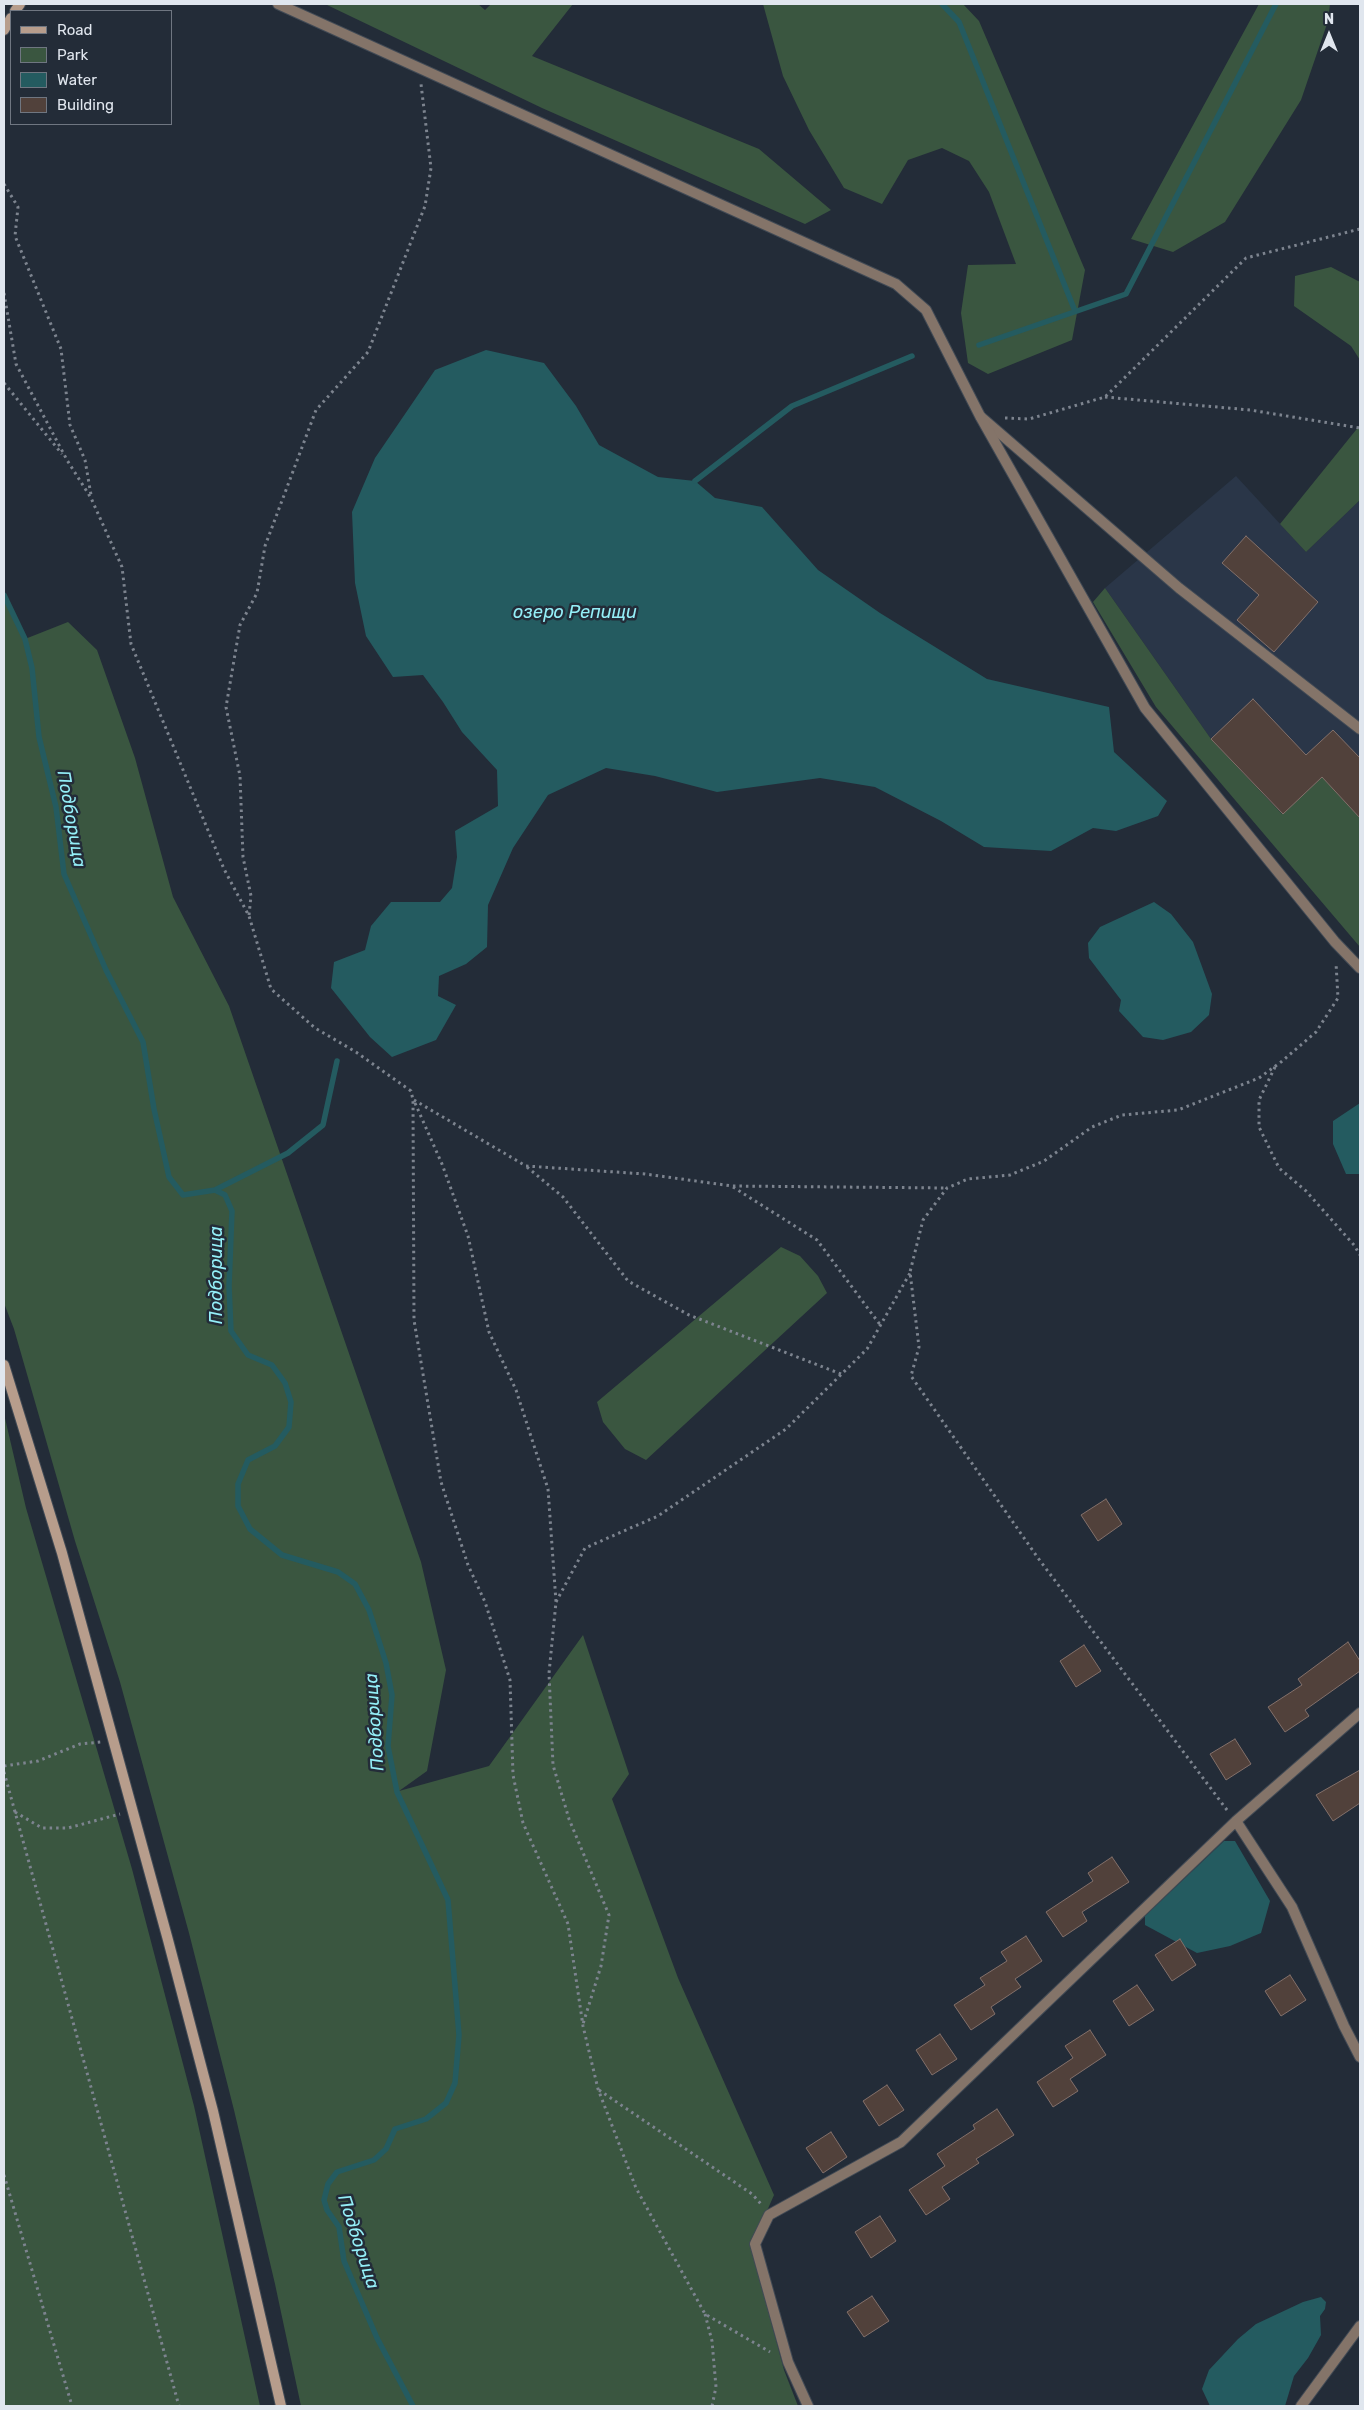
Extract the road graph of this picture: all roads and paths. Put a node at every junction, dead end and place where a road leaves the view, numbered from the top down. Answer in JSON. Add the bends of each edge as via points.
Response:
{"nodes":[{"id":1,"x":278,"y":4,"type":"edge"},
{"id":2,"x":418,"y":69,"type":"junction"},
{"id":3,"x":4,"y":184,"type":"edge"},
{"id":4,"x":1360,"y":229,"type":"edge"},
{"id":5,"x":4,"y":293,"type":"edge"},
{"id":6,"x":4,"y":383,"type":"edge"},
{"id":7,"x":1106,"y":397,"type":"junction"},
{"id":8,"x":980,"y":416,"type":"junction"},
{"id":9,"x":1360,"y":428,"type":"edge"},
{"id":10,"x":67,"y":460,"type":"junction"},
{"id":11,"x":91,"y":498,"type":"junction"},
{"id":12,"x":1360,"y":728,"type":"edge"},
{"id":13,"x":248,"y":916,"type":"junction"},
{"id":14,"x":1335,"y":942,"type":"junction"},
{"id":15,"x":1360,"y":968,"type":"edge"},
{"id":16,"x":1275,"y":1066,"type":"junction"},
{"id":17,"x":414,"y":1100,"type":"junction"},
{"id":18,"x":526,"y":1166,"type":"junction"},
{"id":19,"x":732,"y":1186,"type":"junction"},
{"id":20,"x":947,"y":1188,"type":"junction"},
{"id":21,"x":1360,"y":1255,"type":"edge"},
{"id":22,"x":910,"y":1272,"type":"junction"},
{"id":23,"x":881,"y":1326,"type":"junction"},
{"id":24,"x":4,"y":1365,"type":"edge"},
{"id":25,"x":841,"y":1374,"type":"junction"},
{"id":26,"x":556,"y":1602,"type":"junction"},
{"id":27,"x":1360,"y":1713,"type":"edge"},
{"id":28,"x":114,"y":1740,"type":"junction"},
{"id":29,"x":4,"y":1766,"type":"edge"},
{"id":30,"x":4,"y":1772,"type":"edge"},
{"id":31,"x":133,"y":1810,"type":"junction"},
{"id":32,"x":15,"y":1812,"type":"junction"},
{"id":33,"x":1236,"y":1822,"type":"junction"},
{"id":34,"x":583,"y":2026,"type":"junction"},
{"id":35,"x":1360,"y":2057,"type":"edge"},
{"id":36,"x":598,"y":2089,"type":"junction"},
{"id":37,"x":4,"y":2175,"type":"edge"},
{"id":38,"x":769,"y":2215,"type":"junction"},
{"id":39,"x":705,"y":2314,"type":"junction"},
{"id":40,"x":1360,"y":2326,"type":"edge"},
{"id":41,"x":788,"y":2362,"type":"junction"},
{"id":42,"x":72,"y":2406,"type":"edge"},
{"id":43,"x":179,"y":2406,"type":"edge"},
{"id":44,"x":281,"y":2406,"type":"edge"},
{"id":45,"x":712,"y":2406,"type":"edge"},
{"id":46,"x":808,"y":2406,"type":"edge"},
{"id":47,"x":1301,"y":2406,"type":"edge"}],
"edges":[{"from":1,"to":2,"type":"street"},
{"from":2,"to":8,"type":"street","via":[[896,284],[926,310]]},
{"from":2,"to":13,"type":"path","via":[[431,168],[425,206],[368,352],[316,410],[265,546],[257,593],[240,625],[226,707],[240,776],[243,857],[251,896]]},
{"from":3,"to":11,"type":"path","via":[[18,207],[15,236],[61,349],[70,425],[85,460]]},
{"from":4,"to":7,"type":"path","via":[[1246,258]]},
{"from":5,"to":10,"type":"path","via":[[16,364]]},
{"from":6,"to":10,"type":"path"},
{"from":7,"to":8,"type":"path","via":[[1029,419]]},
{"from":7,"to":9,"type":"path","via":[[1250,410]]},
{"from":8,"to":12,"type":"street","via":[[1179,588]]},
{"from":8,"to":14,"type":"street","via":[[1145,708]]},
{"from":10,"to":11,"type":"path"},
{"from":11,"to":13,"type":"path","via":[[122,566],[131,644],[224,869]]},
{"from":13,"to":17,"type":"path","via":[[271,989],[315,1028],[411,1091]]},
{"from":14,"to":15,"type":"street"},
{"from":14,"to":16,"type":"path","via":[[1338,998],[1316,1032]]},
{"from":16,"to":20,"type":"path","via":[[1259,1078],[1178,1110],[1122,1115],[1092,1127],[1044,1161],[1010,1175],[968,1179]]},
{"from":16,"to":21,"type":"path","via":[[1259,1100],[1259,1128],[1279,1168],[1306,1191]]},
{"from":17,"to":18,"type":"path"},
{"from":17,"to":26,"type":"path","via":[[468,1236],[490,1332],[516,1390],[548,1488]]},
{"from":17,"to":34,"type":"path","via":[[414,1320],[441,1482],[510,1680],[513,1775],[523,1823],[568,1924]]},
{"from":18,"to":19,"type":"path","via":[[645,1174]]},
{"from":18,"to":25,"type":"path","via":[[563,1197],[628,1281],[689,1315]]},
{"from":19,"to":20,"type":"path"},
{"from":19,"to":23,"type":"path","via":[[817,1240]]},
{"from":20,"to":22,"type":"path","via":[[923,1220]]},
{"from":22,"to":23,"type":"path"},
{"from":22,"to":33,"type":"path","via":[[919,1347],[911,1376],[1038,1558]]},
{"from":23,"to":25,"type":"path","via":[[867,1349]]},
{"from":24,"to":28,"type":"main road"},
{"from":25,"to":26,"type":"path","via":[[786,1429],[666,1510],[586,1548]]},
{"from":26,"to":34,"type":"path","via":[[549,1673],[553,1765],[569,1819],[609,1914],[601,1966]]},
{"from":27,"to":33,"type":"street"},
{"from":28,"to":29,"type":"path","via":[[80,1744],[38,1761]]},
{"from":28,"to":31,"type":"main road"},
{"from":30,"to":32,"type":"path"},
{"from":31,"to":32,"type":"path","via":[[68,1828],[42,1828]]},
{"from":31,"to":44,"type":"main road","via":[[213,2111]]},
{"from":32,"to":43,"type":"path"},
{"from":33,"to":35,"type":"street","via":[[1292,1907]]},
{"from":33,"to":38,"type":"street","via":[[901,2142]]},
{"from":34,"to":36,"type":"path"},
{"from":36,"to":38,"type":"path","via":[[752,2194]]},
{"from":36,"to":39,"type":"path","via":[[636,2188]]},
{"from":37,"to":42,"type":"path"},
{"from":38,"to":41,"type":"street","via":[[755,2244]]},
{"from":39,"to":41,"type":"path"},
{"from":39,"to":45,"type":"path","via":[[712,2341],[715,2378]]},
{"from":40,"to":47,"type":"street"},
{"from":41,"to":46,"type":"street"}]}
